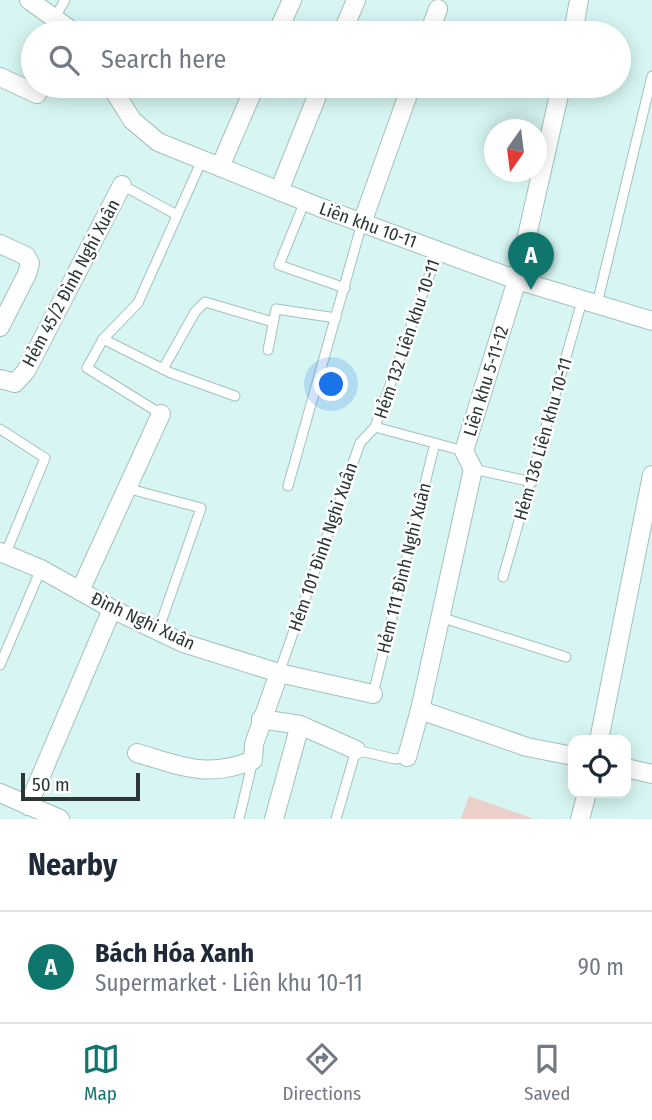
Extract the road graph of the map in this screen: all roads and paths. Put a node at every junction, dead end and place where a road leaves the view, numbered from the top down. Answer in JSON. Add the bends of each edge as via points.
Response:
{"nodes":[{"id":1,"x":29,"y":0,"type":"edge"},
{"id":2,"x":65,"y":0,"type":"edge"},
{"id":3,"x":292,"y":0,"type":"edge"},
{"id":4,"x":356,"y":0,"type":"edge"},
{"id":5,"x":579,"y":0,"type":"edge"},
{"id":6,"x":438,"y":9,"type":"dead end"},
{"id":7,"x":54,"y":19,"type":"junction"},
{"id":8,"x":57,"y":21,"type":"edge"},
{"id":9,"x":282,"y":21,"type":"edge"},
{"id":10,"x":347,"y":21,"type":"edge"},
{"id":11,"x":434,"y":21,"type":"edge"},
{"id":12,"x":575,"y":21,"type":"edge"},
{"id":13,"x":652,"y":76,"type":"edge"},
{"id":14,"x":0,"y":77,"type":"edge"},
{"id":15,"x":21,"y":87,"type":"edge"},
{"id":16,"x":118,"y":98,"type":"edge"},
{"id":17,"x":250,"y":98,"type":"edge"},
{"id":18,"x":316,"y":98,"type":"edge"},
{"id":19,"x":407,"y":98,"type":"edge"},
{"id":20,"x":558,"y":98,"type":"edge"},
{"id":21,"x":202,"y":160,"type":"junction"},
{"id":22,"x":220,"y":167,"type":"junction"},
{"id":23,"x":122,"y":185,"type":"joint"},
{"id":24,"x":279,"y":191,"type":"junction"},
{"id":25,"x":305,"y":201,"type":"junction"},
{"id":26,"x":177,"y":215,"type":"junction"},
{"id":27,"x":362,"y":223,"type":"junction"},
{"id":28,"x":0,"y":244,"type":"edge"},
{"id":29,"x":438,"y":251,"type":"junction"},
{"id":30,"x":517,"y":280,"type":"junction"},
{"id":31,"x":345,"y":288,"type":"junction"},
{"id":32,"x":590,"y":302,"type":"junction"},
{"id":33,"x":336,"y":318,"type":"junction"},
{"id":34,"x":652,"y":321,"type":"edge"},
{"id":35,"x":273,"y":322,"type":"junction"},
{"id":36,"x":0,"y":327,"type":"edge"},
{"id":37,"x":103,"y":339,"type":"junction"},
{"id":38,"x":268,"y":350,"type":"dead end"},
{"id":39,"x":163,"y":369,"type":"junction"},
{"id":40,"x":0,"y":379,"type":"edge"},
{"id":41,"x":235,"y":396,"type":"dead end"},
{"id":42,"x":161,"y":414,"type":"joint"},
{"id":43,"x":376,"y":427,"type":"junction"},
{"id":44,"x":0,"y":429,"type":"edge"},
{"id":45,"x":435,"y":443,"type":"junction"},
{"id":46,"x":464,"y":451,"type":"junction"},
{"id":47,"x":473,"y":469,"type":"junction"},
{"id":48,"x":652,"y":475,"type":"edge"},
{"id":49,"x":532,"y":482,"type":"junction"},
{"id":50,"x":288,"y":485,"type":"dead end"},
{"id":51,"x":126,"y":488,"type":"junction"},
{"id":52,"x":2,"y":554,"type":"edge"},
{"id":53,"x":41,"y":569,"type":"junction"},
{"id":54,"x":503,"y":577,"type":"dead end"},
{"id":55,"x":80,"y":591,"type":"junction"},
{"id":56,"x":112,"y":609,"type":"junction"},
{"id":57,"x":440,"y":617,"type":"junction"},
{"id":58,"x":158,"y":631,"type":"junction"},
{"id":59,"x":566,"y":657,"type":"dead end"},
{"id":60,"x":0,"y":665,"type":"edge"},
{"id":61,"x":279,"y":673,"type":"junction"},
{"id":62,"x":373,"y":694,"type":"joint"},
{"id":63,"x":420,"y":710,"type":"junction"},
{"id":64,"x":261,"y":719,"type":"junction"},
{"id":65,"x":300,"y":725,"type":"junction"},
{"id":66,"x":600,"y":735,"type":"edge"},
{"id":67,"x":356,"y":750,"type":"junction"},
{"id":68,"x":137,"y":754,"type":"dead end"},
{"id":69,"x":568,"y":755,"type":"edge"},
{"id":70,"x":407,"y":757,"type":"joint"},
{"id":71,"x":253,"y":760,"type":"junction"},
{"id":72,"x":631,"y":769,"type":"edge"},
{"id":73,"x":652,"y":774,"type":"edge"},
{"id":74,"x":0,"y":793,"type":"edge"},
{"id":75,"x":586,"y":798,"type":"edge"},
{"id":76,"x":28,"y":806,"type":"junction"},
{"id":77,"x":60,"y":819,"type":"edge"},
{"id":78,"x":239,"y":819,"type":"edge"},
{"id":79,"x":274,"y":819,"type":"edge"},
{"id":80,"x":336,"y":819,"type":"edge"},
{"id":81,"x":580,"y":819,"type":"edge"}],
"edges":[{"from":1,"to":7,"type":"street"},
{"from":2,"to":7,"type":"lane"},
{"from":3,"to":9,"type":"street"},
{"from":4,"to":10,"type":"street"},
{"from":5,"to":12,"type":"street"},
{"from":6,"to":11,"type":"street"},
{"from":7,"to":8,"type":"street"},
{"from":13,"to":32,"type":"lane","name":"Hẻm 136 Liên khu 10-11"},
{"from":14,"to":15,"type":"street"},
{"from":16,"to":21,"type":"street","name":"Liên khu 10-11","via":[[132,120],[158,142]]},
{"from":17,"to":22,"type":"street"},
{"from":18,"to":24,"type":"street"},
{"from":19,"to":27,"type":"street"},
{"from":20,"to":30,"type":"street","name":"Liên khu 5-11-12"},
{"from":21,"to":22,"type":"street","name":"Liên khu 10-11"},
{"from":21,"to":26,"type":"lane"},
{"from":22,"to":24,"type":"street","name":"Liên khu 10-11"},
{"from":23,"to":26,"type":"lane","name":"Hẻm 45/2 Đình Nghi Xuân"},
{"from":23,"to":40,"type":"street","name":"Hẻm 45/2 Đình Nghi Xuân","via":[[26,370],[15,383]]},
{"from":24,"to":25,"type":"street","name":"Liên khu 10-11"},
{"from":25,"to":27,"type":"street","name":"Liên khu 10-11"},
{"from":25,"to":31,"type":"lane","via":[[279,265]]},
{"from":26,"to":37,"type":"lane","via":[[138,303]]},
{"from":27,"to":29,"type":"street","name":"Liên khu 10-11"},
{"from":27,"to":31,"type":"lane"},
{"from":28,"to":36,"type":"street","via":[[26,256],[30,263]]},
{"from":29,"to":30,"type":"street","name":"Liên khu 10-11"},
{"from":29,"to":43,"type":"lane","name":"Hẻm 132 Liên khu 10-11"},
{"from":30,"to":32,"type":"street","name":"Liên khu 10-11"},
{"from":30,"to":46,"type":"street","name":"Liên khu 5-11-12"},
{"from":31,"to":33,"type":"lane"},
{"from":32,"to":34,"type":"street","name":"Liên khu 10-11"},
{"from":32,"to":49,"type":"lane","name":"Hẻm 136 Liên khu 10-11"},
{"from":33,"to":35,"type":"lane","via":[[276,309]]},
{"from":33,"to":50,"type":"lane"},
{"from":35,"to":38,"type":"lane"},
{"from":35,"to":39,"type":"lane","via":[[205,302]]},
{"from":37,"to":39,"type":"lane"},
{"from":37,"to":42,"type":"lane","via":[[87,368]]},
{"from":39,"to":41,"type":"lane"},
{"from":42,"to":51,"type":"street"},
{"from":43,"to":45,"type":"lane"},
{"from":43,"to":61,"type":"lane","name":"Hẻm 101 Đình Nghi Xuân","via":[[360,443]]},
{"from":44,"to":52,"type":"lane","via":[[45,458]]},
{"from":45,"to":46,"type":"lane"},
{"from":45,"to":62,"type":"lane","name":"Hẻm 111 Đình Nghi Xuân"},
{"from":46,"to":47,"type":"street","name":"Liên khu 5-11-12"},
{"from":47,"to":49,"type":"lane"},
{"from":47,"to":57,"type":"street"},
{"from":48,"to":66,"type":"street"},
{"from":49,"to":54,"type":"lane","name":"Hẻm 136 Liên khu 10-11"},
{"from":51,"to":55,"type":"street"},
{"from":51,"to":58,"type":"lane","via":[[201,509]]},
{"from":52,"to":53,"type":"street","name":"Đình Nghi Xuân"},
{"from":53,"to":55,"type":"street","name":"Đình Nghi Xuân"},
{"from":53,"to":60,"type":"lane"},
{"from":55,"to":56,"type":"street","name":"Đình Nghi Xuân"},
{"from":56,"to":58,"type":"street","name":"Đình Nghi Xuân"},
{"from":56,"to":76,"type":"street"},
{"from":57,"to":59,"type":"lane"},
{"from":57,"to":63,"type":"street"},
{"from":58,"to":61,"type":"street","name":"Đình Nghi Xuân"},
{"from":61,"to":62,"type":"street","name":"Đình Nghi Xuân"},
{"from":61,"to":64,"type":"street"},
{"from":63,"to":69,"type":"street","via":[[527,747]]},
{"from":63,"to":70,"type":"street"},
{"from":64,"to":65,"type":"street"},
{"from":64,"to":71,"type":"street"},
{"from":65,"to":67,"type":"street"},
{"from":65,"to":79,"type":"street"},
{"from":67,"to":70,"type":"lane","via":[[395,759]]},
{"from":67,"to":80,"type":"lane"},
{"from":68,"to":71,"type":"street","via":[[206,770],[237,767]]},
{"from":71,"to":78,"type":"lane"},
{"from":72,"to":73,"type":"street"},
{"from":74,"to":76,"type":"street"},
{"from":75,"to":81,"type":"street"},
{"from":76,"to":77,"type":"street"}]}
